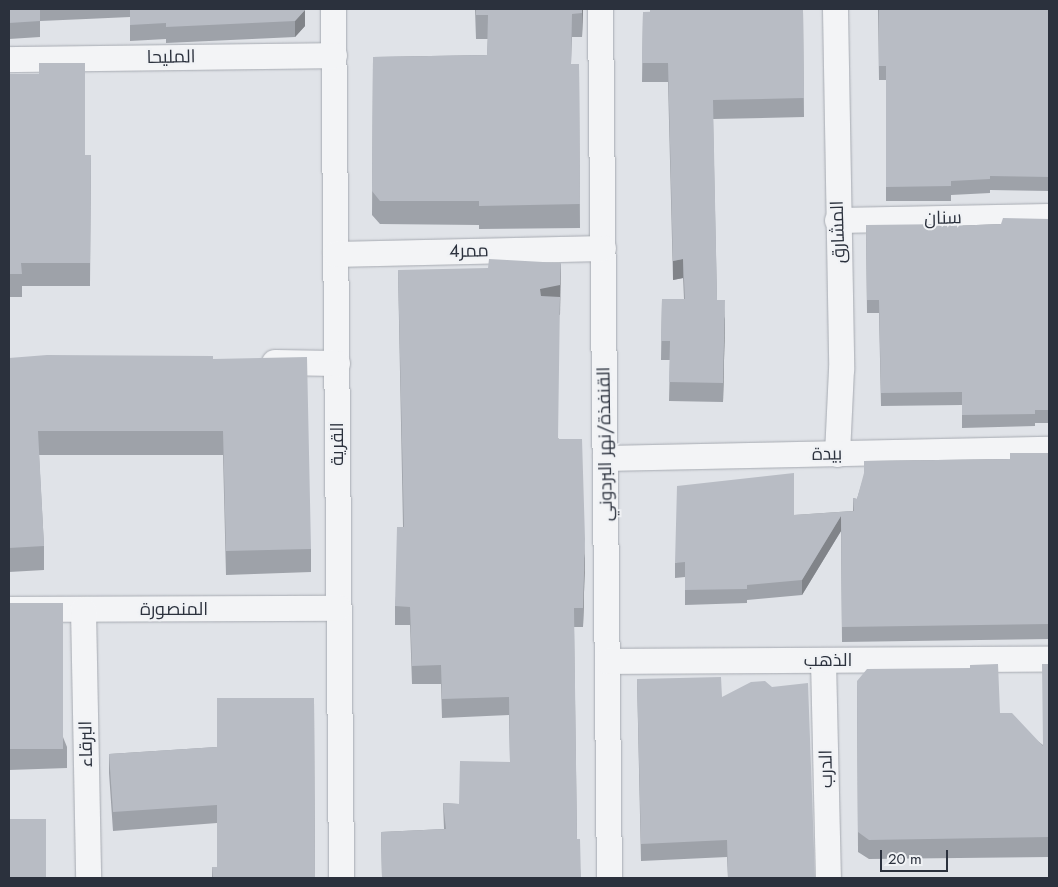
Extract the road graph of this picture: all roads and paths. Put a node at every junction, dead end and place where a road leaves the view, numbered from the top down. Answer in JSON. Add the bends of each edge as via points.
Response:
{"nodes":[{"id":1,"x":333,"y":9,"type":"edge"},
{"id":2,"x":600,"y":9,"type":"edge"},
{"id":3,"x":835,"y":9,"type":"edge"},
{"id":4,"x":334,"y":55,"type":"junction"},
{"id":5,"x":9,"y":59,"type":"edge"},
{"id":6,"x":1049,"y":216,"type":"edge"},
{"id":7,"x":837,"y":220,"type":"junction"},
{"id":8,"x":603,"y":248,"type":"junction"},
{"id":9,"x":335,"y":254,"type":"junction"},
{"id":10,"x":247,"y":362,"type":"edge"},
{"id":11,"x":336,"y":363,"type":"junction"},
{"id":12,"x":1049,"y":449,"type":"edge"},
{"id":13,"x":837,"y":454,"type":"junction"},
{"id":14,"x":605,"y":458,"type":"junction"},
{"id":15,"x":338,"y":608,"type":"junction"},
{"id":16,"x":9,"y":609,"type":"edge"},
{"id":17,"x":83,"y":609,"type":"junction"},
{"id":18,"x":1049,"y":659,"type":"edge"},
{"id":19,"x":823,"y":660,"type":"junction"},
{"id":20,"x":607,"y":661,"type":"junction"},
{"id":21,"x":88,"y":878,"type":"edge"},
{"id":22,"x":341,"y":878,"type":"edge"},
{"id":23,"x":609,"y":878,"type":"edge"},
{"id":24,"x":828,"y":878,"type":"edge"}],
"edges":[{"from":1,"to":4,"type":"street","name":"القرية"},
{"from":2,"to":8,"type":"street","name":"القنفذة/نهر البردوني"},
{"from":3,"to":7,"type":"street","name":"المشارق"},
{"from":4,"to":5,"type":"street","name":"المليحا"},
{"from":4,"to":9,"type":"street","name":"القرية"},
{"from":6,"to":7,"type":"street","name":"سنان"},
{"from":7,"to":13,"type":"street","name":"المشارق","via":[[840,361]]},
{"from":8,"to":9,"type":"street","name":"ممر4"},
{"from":8,"to":14,"type":"street","name":"القنفذة/نهر البردوني"},
{"from":9,"to":11,"type":"street","name":"القرية"},
{"from":10,"to":11,"type":"street"},
{"from":11,"to":15,"type":"street","name":"القرية"},
{"from":12,"to":13,"type":"street","name":"بيدة"},
{"from":13,"to":14,"type":"street","name":"بيدة"},
{"from":14,"to":20,"type":"street","name":"القنفذة/نهر البردوني"},
{"from":15,"to":17,"type":"street","name":"المنصورة"},
{"from":15,"to":22,"type":"street","name":"القرية"},
{"from":16,"to":17,"type":"street","name":"المنصورة"},
{"from":17,"to":21,"type":"street","name":"البرقاء"},
{"from":18,"to":19,"type":"street","name":"الذهب"},
{"from":19,"to":20,"type":"street","name":"الذهب"},
{"from":19,"to":24,"type":"street","name":"الدرب"},
{"from":20,"to":23,"type":"street","name":"القنفذة/نهر البردوني"}]}
